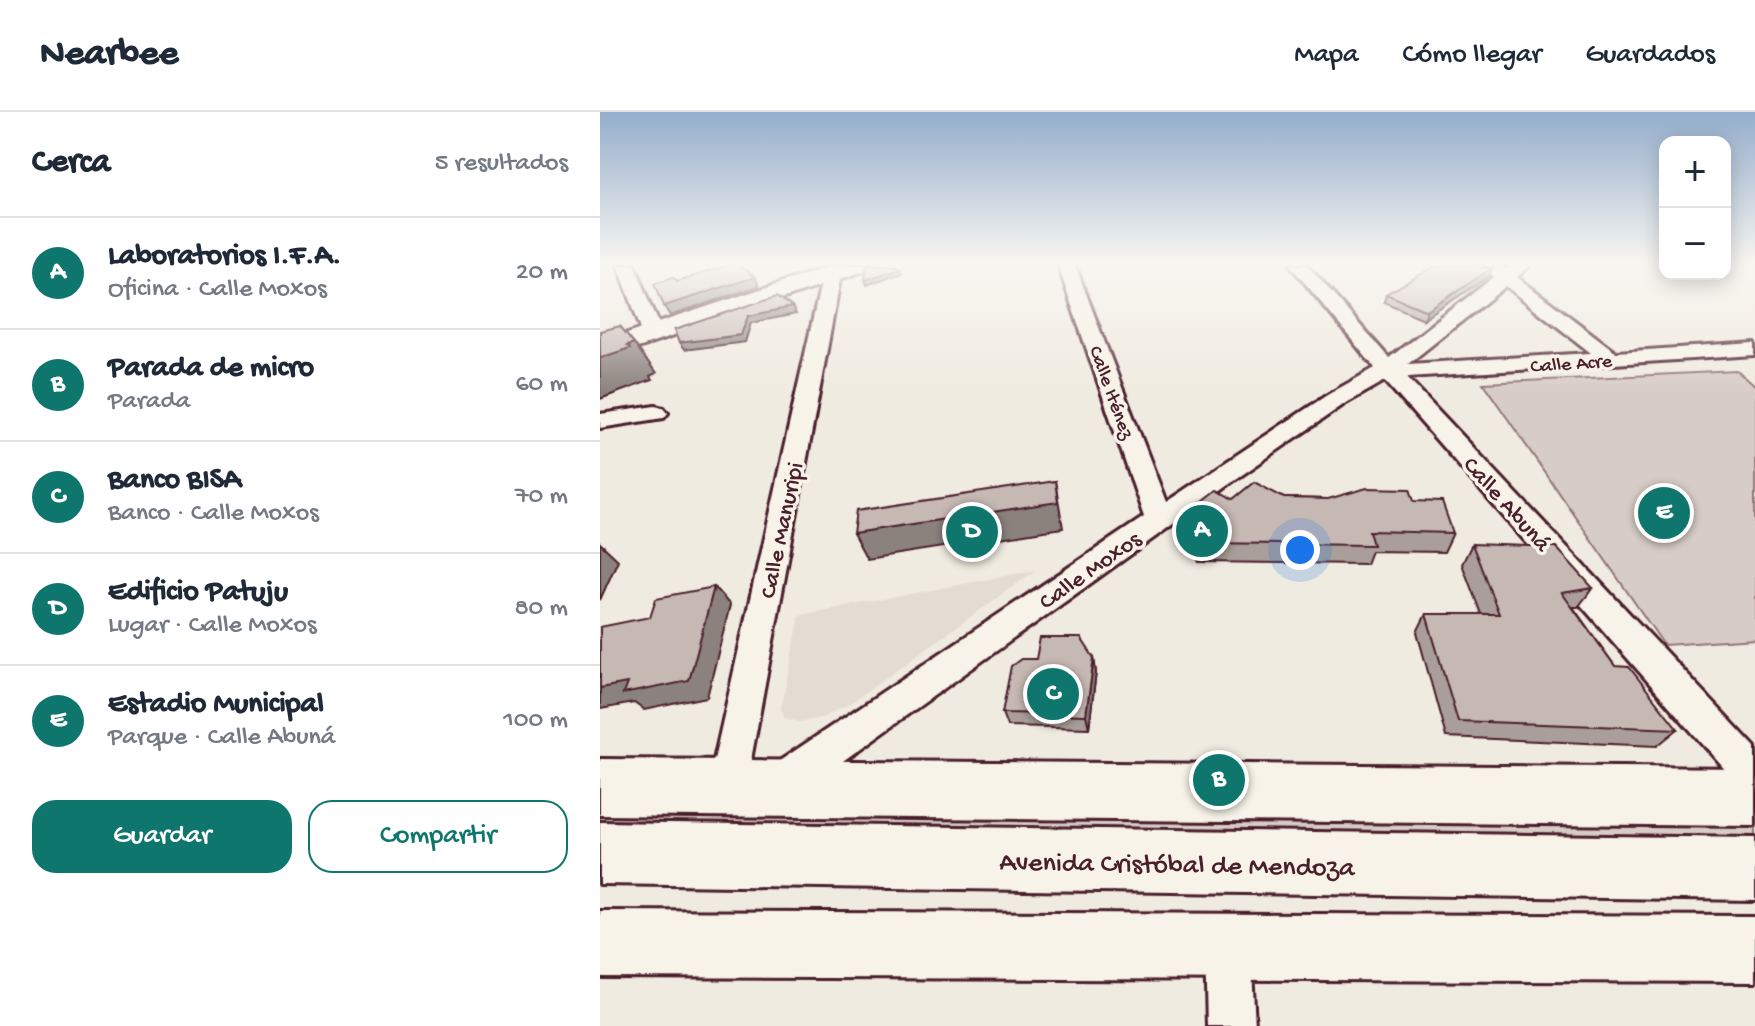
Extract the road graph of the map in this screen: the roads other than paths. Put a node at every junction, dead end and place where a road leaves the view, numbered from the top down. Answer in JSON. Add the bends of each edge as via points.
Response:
{"nodes":[{"id":1,"x":643,"y":308,"type":"edge"},
{"id":2,"x":731,"y":308,"type":"edge"},
{"id":3,"x":838,"y":308,"type":"edge"},
{"id":4,"x":1082,"y":308,"type":"edge"},
{"id":5,"x":1335,"y":308,"type":"edge"},
{"id":6,"x":1457,"y":308,"type":"edge"},
{"id":7,"x":1545,"y":308,"type":"edge"},
{"id":8,"x":653,"y":334,"type":"junction"},
{"id":9,"x":600,"y":352,"type":"edge"},
{"id":10,"x":1750,"y":354,"type":"edge"},
{"id":11,"x":1612,"y":359,"type":"junction"},
{"id":12,"x":1388,"y":370,"type":"junction"},
{"id":13,"x":656,"y":413,"type":"dead end"},
{"id":14,"x":600,"y":421,"type":"edge"},
{"id":15,"x":1159,"y":520,"type":"junction"},
{"id":16,"x":1755,"y":775,"type":"edge"},
{"id":17,"x":600,"y":787,"type":"edge"},
{"id":18,"x":749,"y":788,"type":"junction"},
{"id":19,"x":1755,"y":797,"type":"edge"},
{"id":20,"x":600,"y":842,"type":"edge"},
{"id":21,"x":629,"y":854,"type":"edge"},
{"id":22,"x":1755,"y":869,"type":"edge"},
{"id":23,"x":600,"y":944,"type":"edge"},
{"id":24,"x":1228,"y":949,"type":"junction"},
{"id":25,"x":1755,"y":949,"type":"edge"},
{"id":26,"x":1231,"y":1026,"type":"edge"}],
"edges":[{"from":1,"to":8,"type":"street"},
{"from":2,"to":8,"type":"main road"},
{"from":3,"to":18,"type":"street","name":"Calle Manuripi"},
{"from":4,"to":15,"type":"street","name":"Calle Iténez"},
{"from":5,"to":12,"type":"street","name":"Calle Abuná"},
{"from":6,"to":12,"type":"street","name":"Calle Moxos"},
{"from":7,"to":11,"type":"street"},
{"from":8,"to":9,"type":"main road"},
{"from":10,"to":11,"type":"street","name":"Calle Acre"},
{"from":11,"to":12,"type":"street","name":"Calle Acre"},
{"from":12,"to":15,"type":"street","name":"Calle Moxos"},
{"from":12,"to":16,"type":"street","name":"Calle Abuná"},
{"from":13,"to":14,"type":"street"},
{"from":15,"to":18,"type":"street","name":"Calle Moxos"},
{"from":17,"to":18,"type":"main road"},
{"from":18,"to":19,"type":"main road"},
{"from":20,"to":21,"type":"main road","name":"Avenida Cristóbal de Mendoza"},
{"from":21,"to":22,"type":"main road","name":"Avenida Cristóbal de Mendoza"},
{"from":23,"to":24,"type":"main road"},
{"from":24,"to":25,"type":"main road"},
{"from":24,"to":26,"type":"street"}]}
